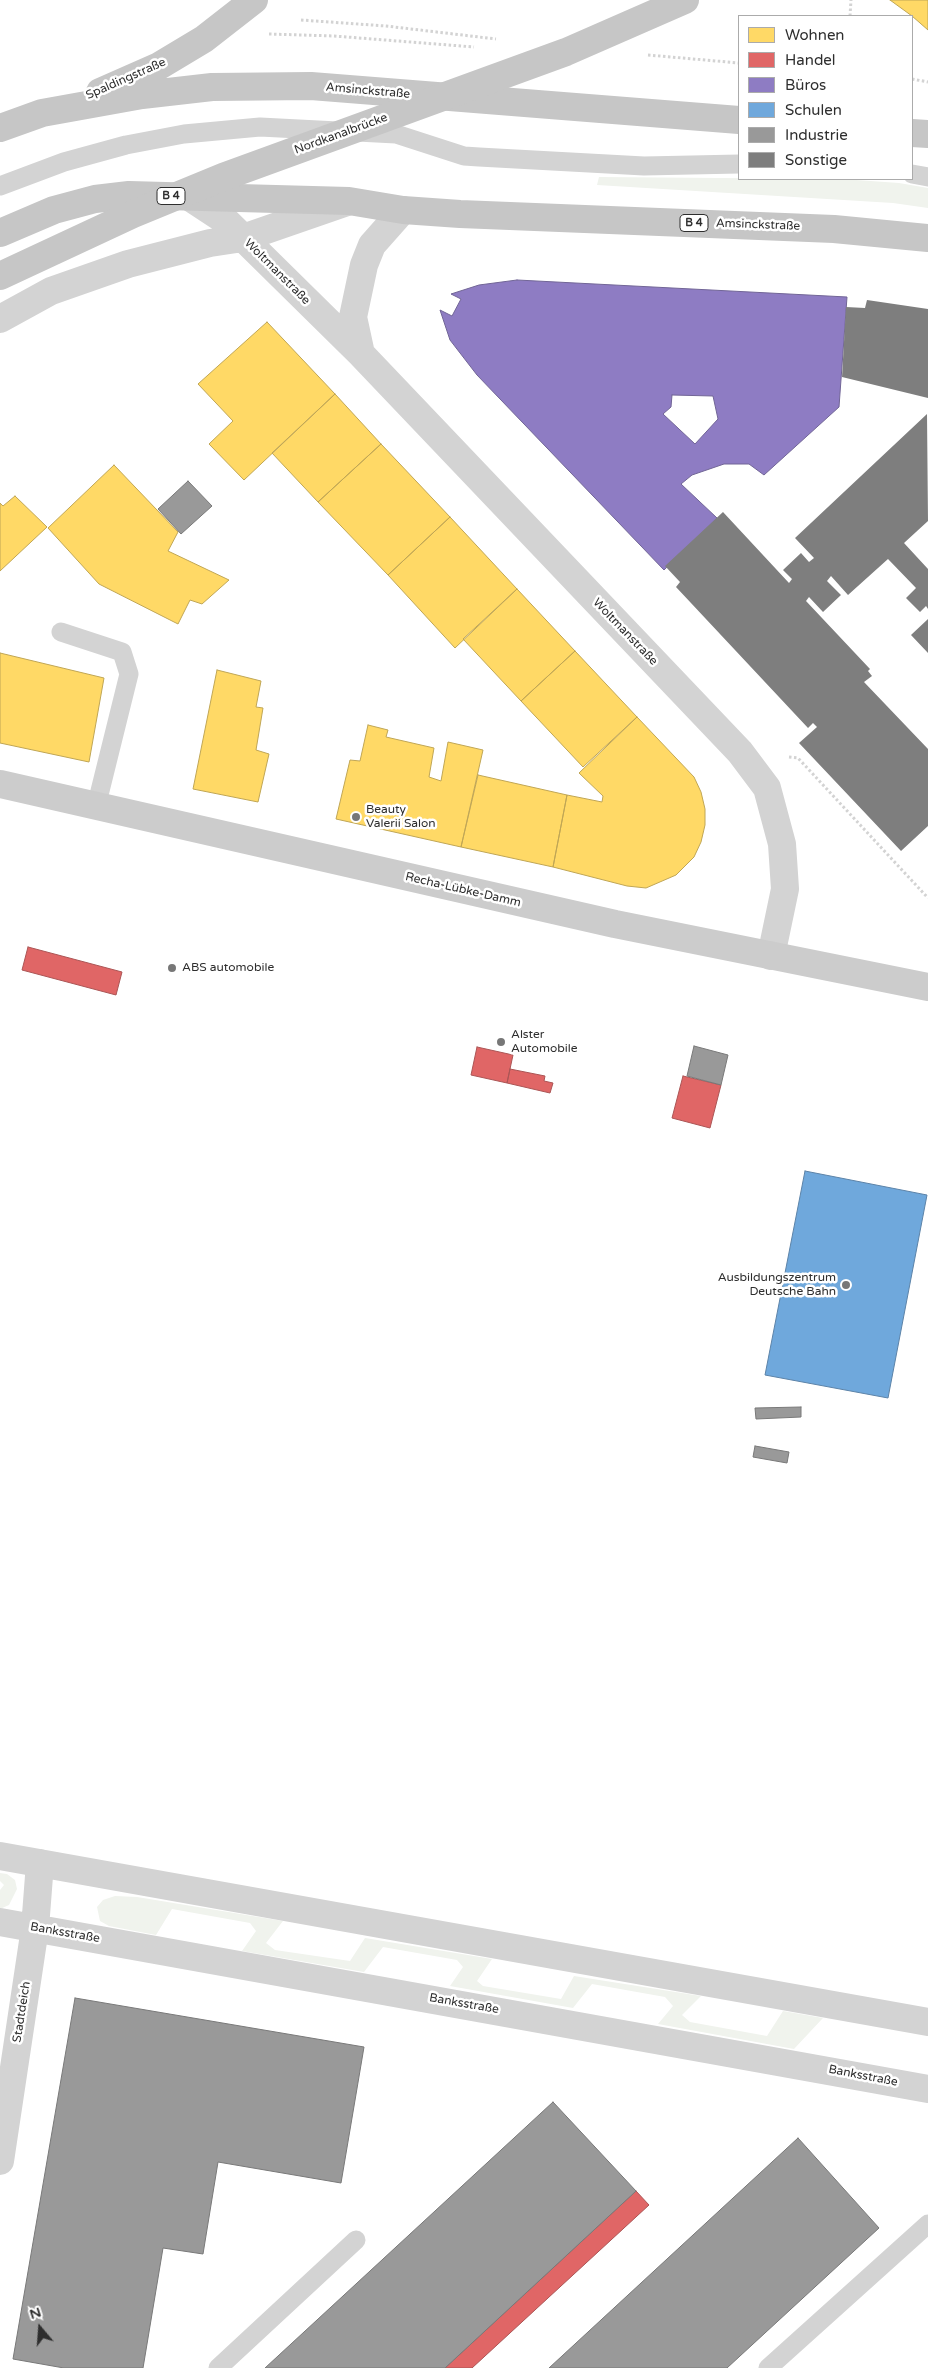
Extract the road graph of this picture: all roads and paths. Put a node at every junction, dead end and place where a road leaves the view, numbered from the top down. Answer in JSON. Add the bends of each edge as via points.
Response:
{"nodes":[{"id":1,"x":254,"y":0,"type":"edge"},
{"id":2,"x":685,"y":0,"type":"edge"},
{"id":3,"x":851,"y":0,"type":"edge"},
{"id":4,"x":850,"y":15,"type":"edge"},
{"id":5,"x":301,"y":20,"type":"dead end"},
{"id":6,"x":260,"y":35,"type":"dead end"},
{"id":7,"x":502,"y":40,"type":"dead end"},
{"id":8,"x":479,"y":47,"type":"dead end"},
{"id":9,"x":641,"y":55,"type":"dead end"},
{"id":10,"x":738,"y":63,"type":"edge"},
{"id":11,"x":913,"y":79,"type":"edge"},
{"id":12,"x":928,"y":82,"type":"edge"},
{"id":13,"x":42,"y":113,"type":"junction"},
{"id":14,"x":738,"y":120,"type":"edge"},
{"id":15,"x":0,"y":128,"type":"edge"},
{"id":16,"x":913,"y":133,"type":"edge"},
{"id":17,"x":928,"y":134,"type":"edge"},
{"id":18,"x":738,"y":164,"type":"edge"},
{"id":19,"x":913,"y":174,"type":"edge"},
{"id":20,"x":928,"y":177,"type":"edge"},
{"id":21,"x":0,"y":186,"type":"edge"},
{"id":22,"x":188,"y":196,"type":"junction"},
{"id":23,"x":349,"y":201,"type":"junction"},
{"id":24,"x":403,"y":210,"type":"junction"},
{"id":25,"x":0,"y":232,"type":"edge"},
{"id":26,"x":243,"y":238,"type":"junction"},
{"id":27,"x":928,"y":238,"type":"edge"},
{"id":28,"x":0,"y":276,"type":"edge"},
{"id":29,"x":0,"y":319,"type":"edge"},
{"id":30,"x":361,"y":354,"type":"junction"},
{"id":31,"x":61,"y":632,"type":"dead end"},
{"id":32,"x":740,"y":752,"type":"junction"},
{"id":33,"x":0,"y":784,"type":"edge"},
{"id":34,"x":96,"y":807,"type":"junction"},
{"id":35,"x":928,"y":898,"type":"edge"},
{"id":36,"x":771,"y":956,"type":"junction"},
{"id":37,"x":928,"y":987,"type":"edge"},
{"id":38,"x":0,"y":1856,"type":"edge"},
{"id":39,"x":40,"y":1863,"type":"junction"},
{"id":40,"x":0,"y":1922,"type":"edge"},
{"id":41,"x":35,"y":1928,"type":"junction"},
{"id":42,"x":928,"y":2022,"type":"edge"},
{"id":43,"x":928,"y":2089,"type":"edge"},
{"id":44,"x":0,"y":2160,"type":"edge"},
{"id":45,"x":928,"y":2224,"type":"edge"},
{"id":46,"x":356,"y":2240,"type":"dead end"},
{"id":47,"x":218,"y":2368,"type":"edge"},
{"id":48,"x":768,"y":2368,"type":"edge"}],
"edges":[{"from":1,"to":13,"type":"main road","name":"Spaldingstraße","via":[[204,39],[159,66],[109,89]]},
{"from":2,"to":28,"type":"main road","name":"Nordkanalbrücke","bridge":true,"via":[[566,52],[223,177],[133,214]]},
{"from":3,"to":4,"type":"path"},
{"from":5,"to":7,"type":"path"},
{"from":6,"to":8,"type":"path","via":[[287,33]]},
{"from":9,"to":10,"type":"path"},
{"from":11,"to":12,"type":"path"},
{"from":13,"to":14,"type":"main road","name":"Amsinckstraße","via":[[142,95],[212,87],[311,86]]},
{"from":13,"to":15,"type":"main road","name":"Amsinckstraße"},
{"from":16,"to":17,"type":"main road"},
{"from":18,"to":21,"type":"lane","via":[[644,166],[464,156],[396,134],[260,127],[184,134],[126,145],[64,162]]},
{"from":19,"to":20,"type":"lane"},
{"from":22,"to":23,"type":"main road","name":"Amsinckstraße","number":"B 4"},
{"from":22,"to":25,"type":"main road","name":"Amsinckstraße","number":"B 4","via":[[129,195],[95,199],[54,210]]},
{"from":22,"to":26,"type":"street","name":"Woltmanstraße","via":[[226,221]]},
{"from":23,"to":24,"type":"main road","name":"Amsinckstraße","number":"B 4"},
{"from":23,"to":26,"type":"street","name":"Amsinckstraße"},
{"from":24,"to":27,"type":"main road","name":"Amsinckstraße","number":"B 4","via":[[834,229]]},
{"from":24,"to":30,"type":"street","via":[[372,245],[364,265],[353,317]]},
{"from":26,"to":29,"type":"street","name":"Amsinckstraße","via":[[128,264],[51,291]]},
{"from":26,"to":30,"type":"street","name":"Woltmanstraße"},
{"from":30,"to":32,"type":"street","name":"Woltmanstraße"},
{"from":31,"to":34,"type":"lane","via":[[122,652],[129,674]]},
{"from":32,"to":35,"type":"path","via":[[798,758]]},
{"from":32,"to":36,"type":"street","name":"Woltmanstraße","via":[[767,788],[782,844],[785,889]]},
{"from":33,"to":34,"type":"main road","name":"Recha-Lübke-Damm"},
{"from":34,"to":36,"type":"main road","name":"Recha-Lübke-Damm"},
{"from":36,"to":37,"type":"main road","name":"Recha-Lübke-Damm"},
{"from":38,"to":39,"type":"street"},
{"from":39,"to":41,"type":"street","name":"Stadtdeich"},
{"from":39,"to":42,"type":"street"},
{"from":40,"to":41,"type":"street","name":"Banksstraße"},
{"from":41,"to":43,"type":"street","name":"Banksstraße"},
{"from":41,"to":44,"type":"street","name":"Stadtdeich"},
{"from":45,"to":48,"type":"lane"},
{"from":46,"to":47,"type":"lane"}]}
